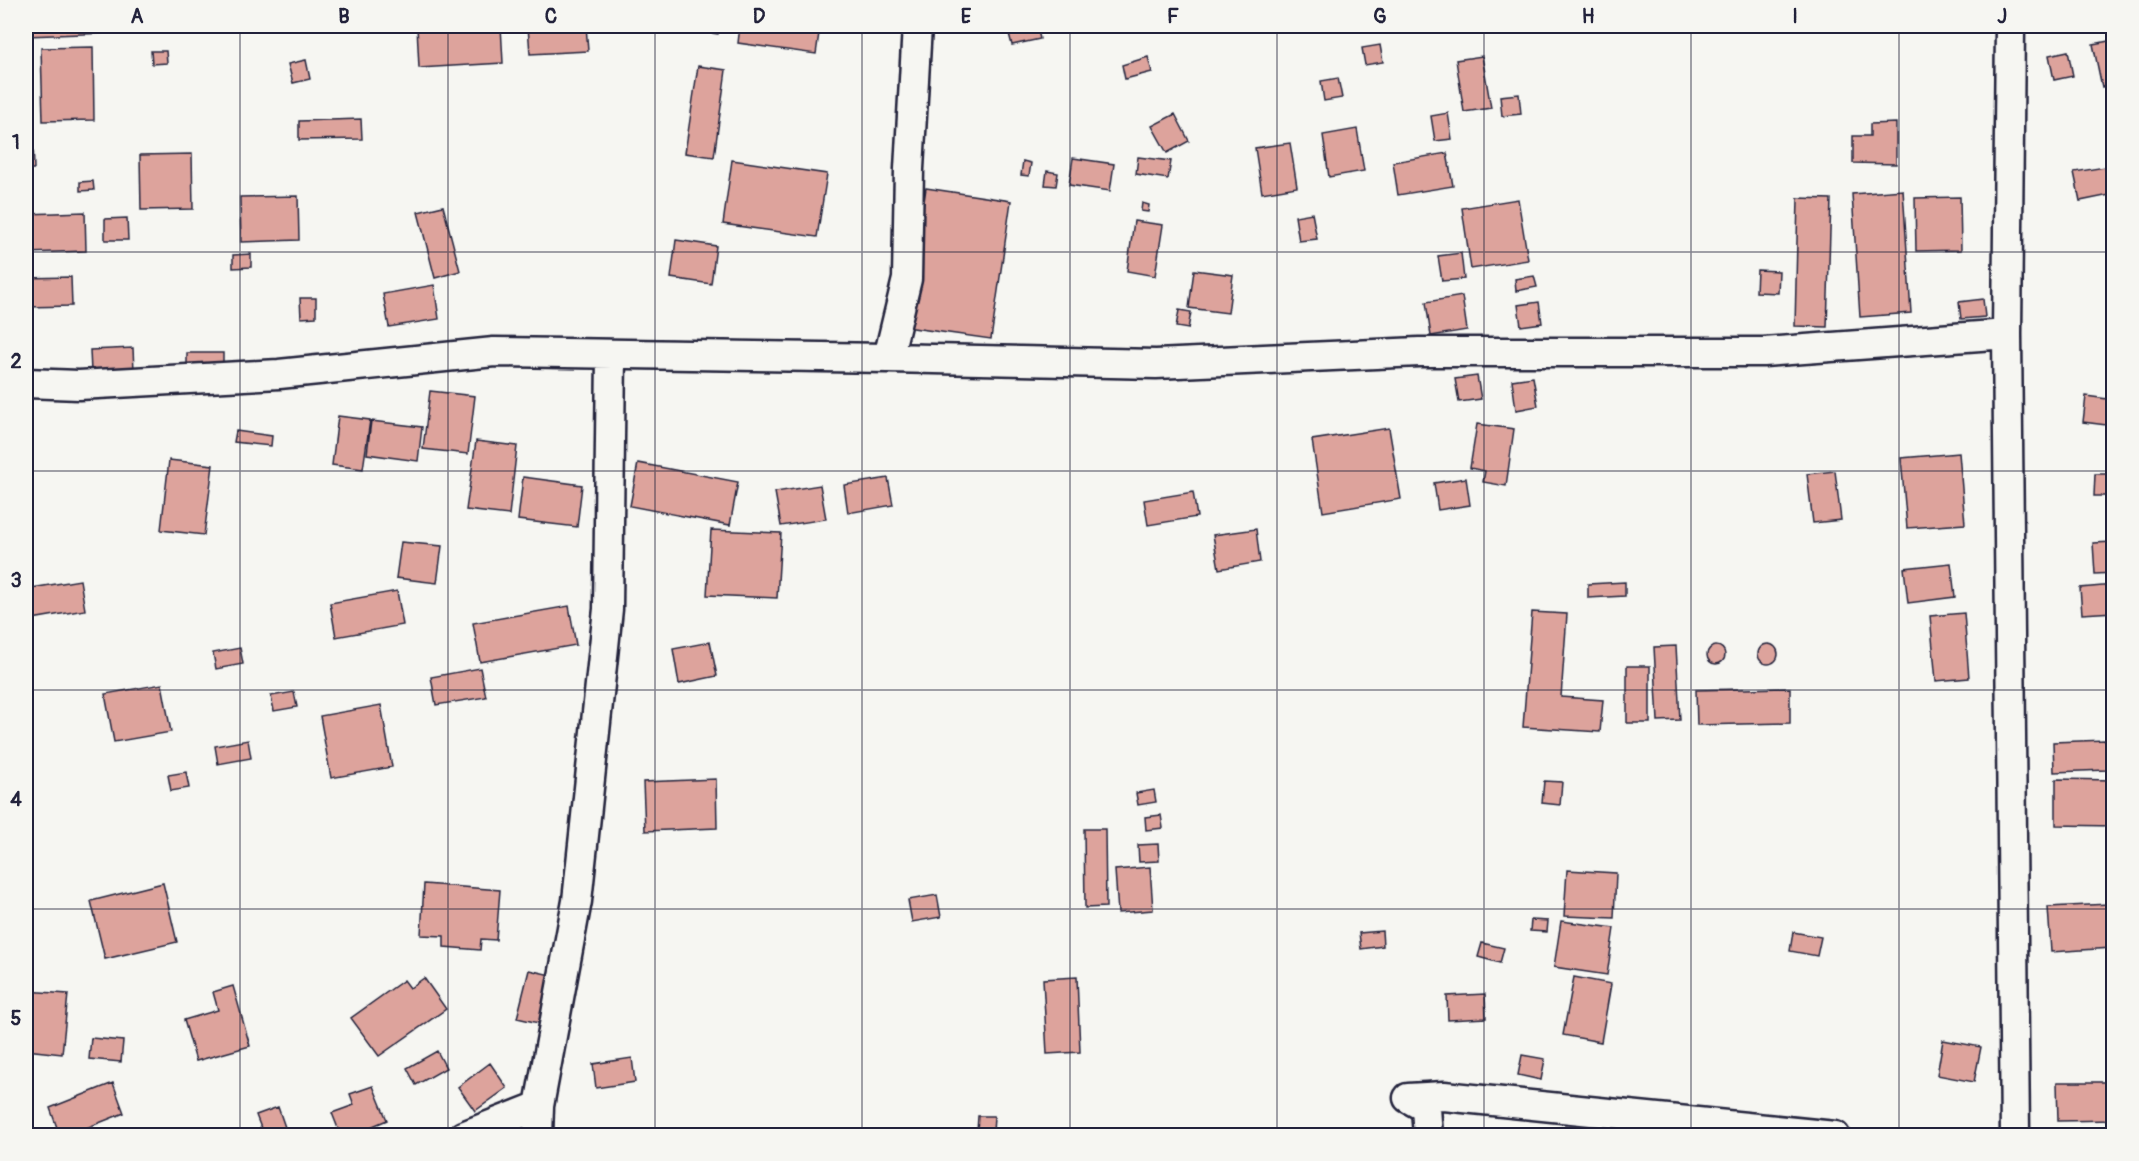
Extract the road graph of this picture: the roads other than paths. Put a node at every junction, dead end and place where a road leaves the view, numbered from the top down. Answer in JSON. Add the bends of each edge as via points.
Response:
{"nodes":[{"id":1,"x":916,"y":26,"type":"edge"},
{"id":2,"x":2010,"y":26,"type":"edge"},
{"id":3,"x":2007,"y":334,"type":"junction"},
{"id":4,"x":611,"y":355,"type":"junction"},
{"id":5,"x":888,"y":358,"type":"junction"},
{"id":6,"x":26,"y":383,"type":"edge"},
{"id":7,"x":539,"y":1106,"type":"junction"},
{"id":8,"x":463,"y":1136,"type":"edge"},
{"id":9,"x":538,"y":1136,"type":"edge"},
{"id":10,"x":1428,"y":1136,"type":"edge"},
{"id":11,"x":1835,"y":1136,"type":"edge"},
{"id":12,"x":2015,"y":1136,"type":"edge"}],
"edges":[{"from":1,"to":5,"type":"street","via":[[907,279]]},
{"from":2,"to":3,"type":"street"},
{"from":3,"to":5,"type":"street","via":[[1764,352],[1419,352],[1156,364]]},
{"from":3,"to":12,"type":"street"},
{"from":4,"to":5,"type":"street"},
{"from":4,"to":6,"type":"street","via":[[494,352],[279,374],[79,385]]},
{"from":4,"to":7,"type":"street","via":[[608,609],[577,901]]},
{"from":7,"to":8,"type":"street"},
{"from":7,"to":9,"type":"street"},
{"from":10,"to":11,"type":"street","via":[[1426,1108],[1408,1098],[1444,1096]]}]}
